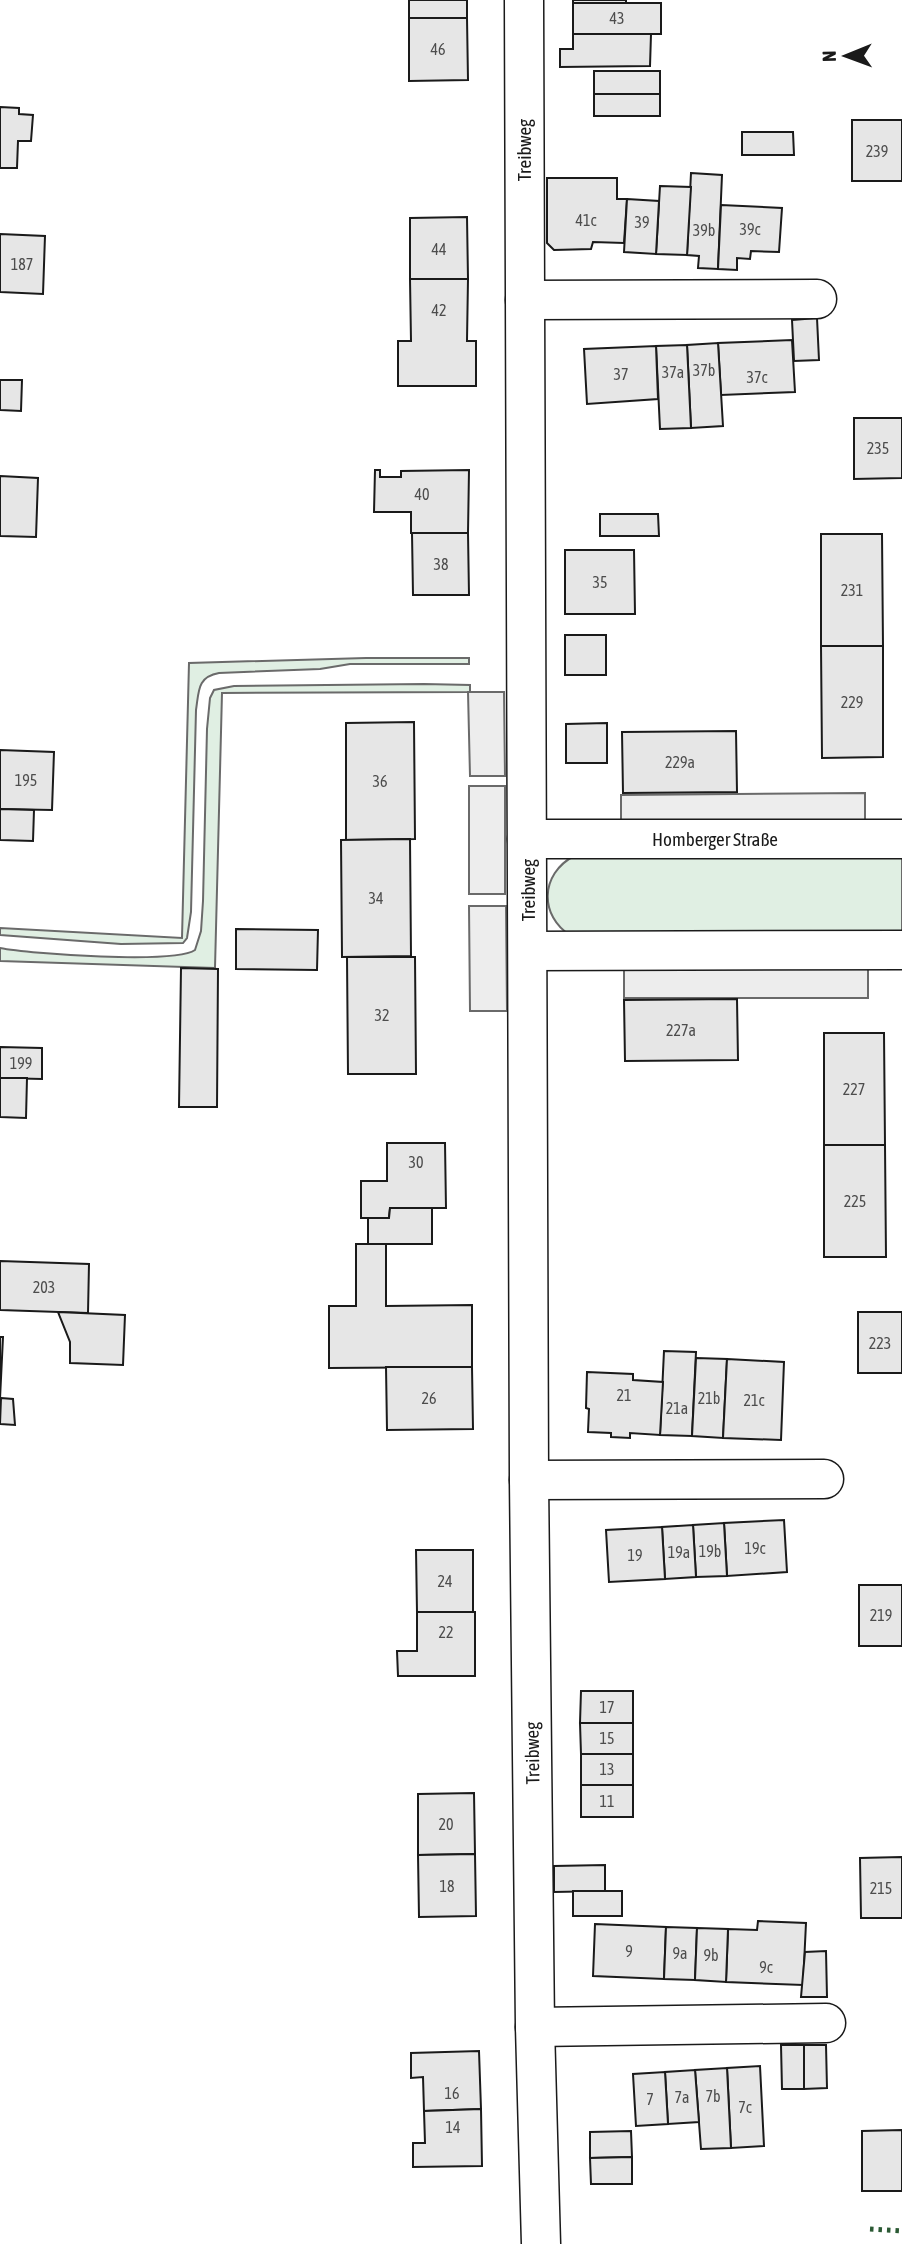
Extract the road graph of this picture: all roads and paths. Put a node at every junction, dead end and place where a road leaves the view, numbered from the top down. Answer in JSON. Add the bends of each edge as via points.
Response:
{"nodes":[{"id":1,"x":524,"y":0,"type":"edge"},
{"id":2,"x":817,"y":299,"type":"dead end"},
{"id":3,"x":525,"y":300,"type":"junction"},
{"id":4,"x":527,"y":839,"type":"junction"},
{"id":5,"x":902,"y":839,"type":"edge"},
{"id":6,"x":902,"y":950,"type":"edge"},
{"id":7,"x":528,"y":951,"type":"junction"},
{"id":8,"x":824,"y":1479,"type":"dead end"},
{"id":9,"x":529,"y":1480,"type":"junction"},
{"id":10,"x":826,"y":2023,"type":"dead end"},
{"id":11,"x":535,"y":2027,"type":"junction"},
{"id":12,"x":541,"y":2244,"type":"edge"}],
"edges":[{"from":1,"to":3,"type":"street","name":"Treibweg"},
{"from":2,"to":3,"type":"street"},
{"from":3,"to":4,"type":"street","name":"Treibweg"},
{"from":4,"to":5,"type":"street","name":"Homberger Straße"},
{"from":4,"to":7,"type":"street","name":"Treibweg"},
{"from":6,"to":7,"type":"street"},
{"from":7,"to":9,"type":"street","name":"Treibweg"},
{"from":8,"to":9,"type":"street"},
{"from":9,"to":11,"type":"street","name":"Treibweg"},
{"from":10,"to":11,"type":"street"},
{"from":11,"to":12,"type":"street","name":"Treibweg"}]}
